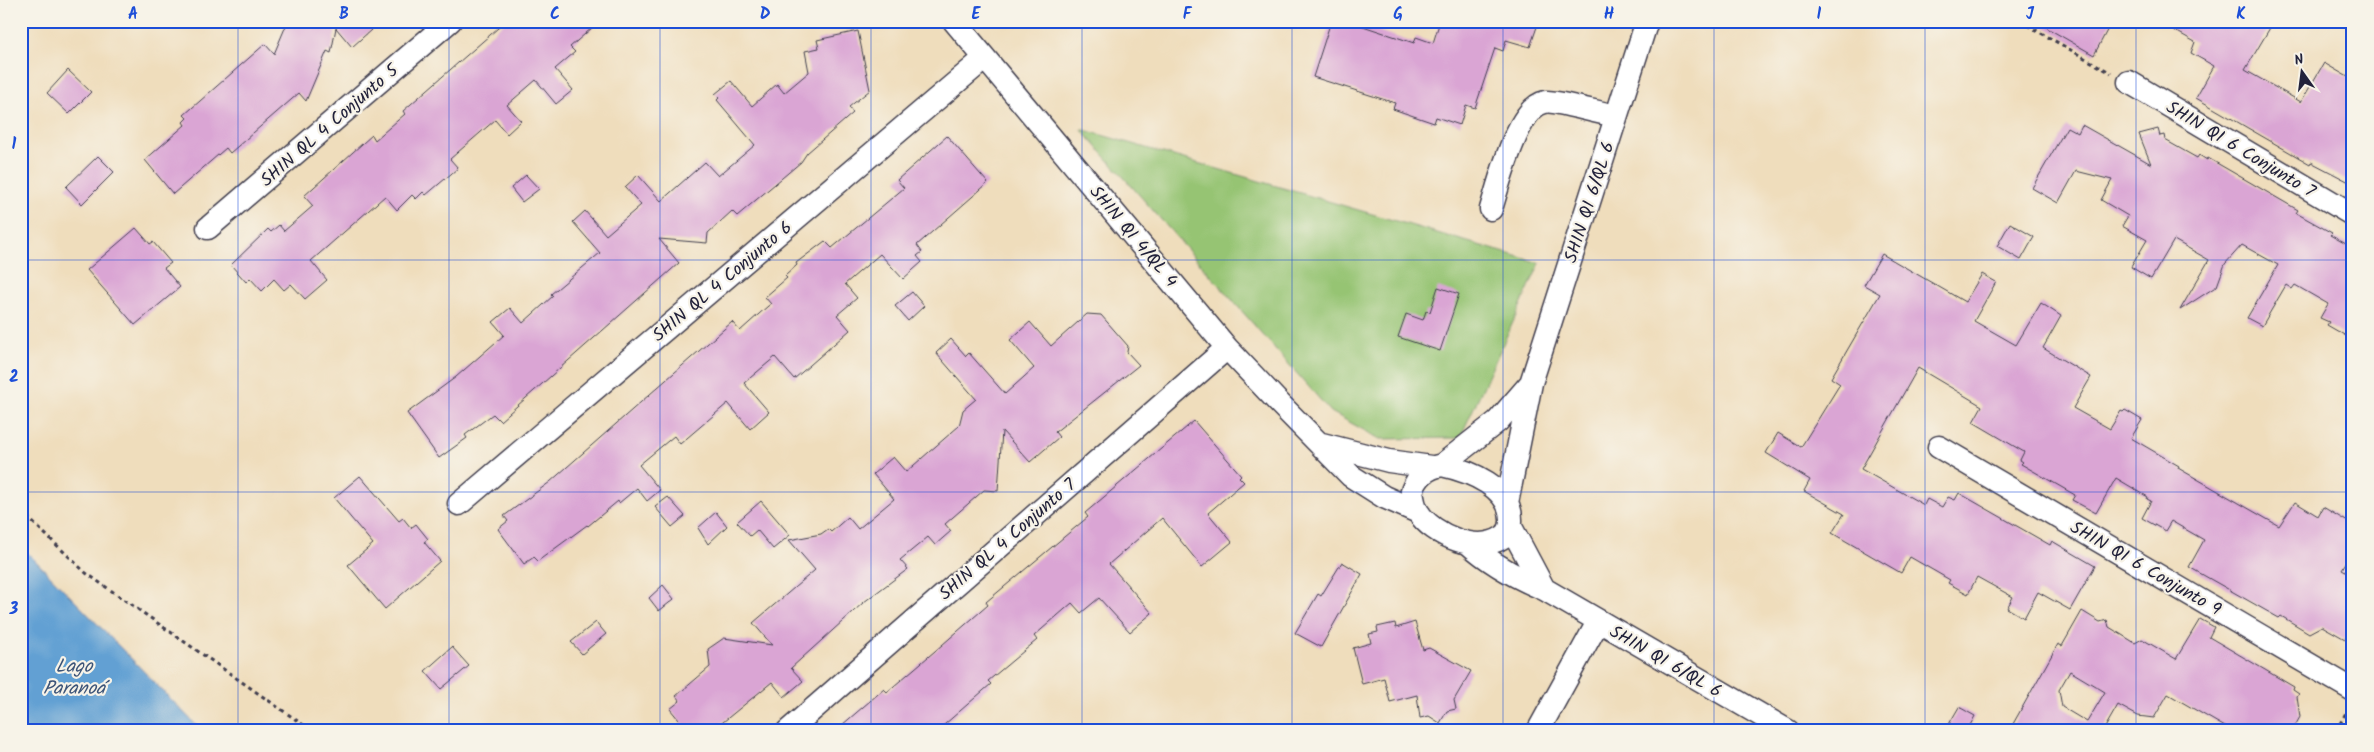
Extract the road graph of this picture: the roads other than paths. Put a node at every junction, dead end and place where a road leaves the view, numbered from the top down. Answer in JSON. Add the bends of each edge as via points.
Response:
{"nodes":[{"id":1,"x":450,"y":21,"type":"edge"},
{"id":2,"x":954,"y":21,"type":"edge"},
{"id":3,"x":1647,"y":21,"type":"edge"},
{"id":4,"x":985,"y":58,"type":"junction"},
{"id":5,"x":2129,"y":82,"type":"road end"},
{"id":6,"x":1616,"y":116,"type":"junction"},
{"id":7,"x":1491,"y":208,"type":"dead end"},
{"id":8,"x":2353,"y":215,"type":"edge"},
{"id":9,"x":208,"y":228,"type":"dead end"},
{"id":10,"x":1227,"y":348,"type":"junction"},
{"id":11,"x":1531,"y":383,"type":"junction"},
{"id":12,"x":1321,"y":443,"type":"junction"},
{"id":13,"x":1938,"y":447,"type":"dead end"},
{"id":14,"x":1437,"y":466,"type":"junction"},
{"id":15,"x":1507,"y":502,"type":"junction"},
{"id":16,"x":459,"y":504,"type":"dead end"},
{"id":17,"x":1418,"y":512,"type":"junction"},
{"id":18,"x":1511,"y":527,"type":"junction"},
{"id":19,"x":1468,"y":543,"type":"junction"},
{"id":20,"x":1544,"y":589,"type":"junction"},
{"id":21,"x":1598,"y":622,"type":"junction"},
{"id":22,"x":2353,"y":690,"type":"edge"},
{"id":23,"x":788,"y":731,"type":"edge"},
{"id":24,"x":1538,"y":731,"type":"edge"},
{"id":25,"x":1788,"y":731,"type":"edge"}],
"edges":[{"from":1,"to":9,"type":"street","name":"SHIN QL 4 Conjunto 5"},
{"from":2,"to":4,"type":"street","name":"SHIN QI 4/QL 4"},
{"from":3,"to":6,"type":"street","name":"SHIN QI 6/QL 6"},
{"from":4,"to":10,"type":"street","name":"SHIN QI 4/QL 4"},
{"from":4,"to":16,"type":"street","name":"SHIN QL 4 Conjunto 6"},
{"from":5,"to":8,"type":"street","name":"SHIN QI 6 Conjunto 7"},
{"from":6,"to":7,"type":"street","via":[[1545,102],[1533,107],[1523,119]]},
{"from":6,"to":11,"type":"street","name":"SHIN QI 6/QL 6"},
{"from":10,"to":12,"type":"street","name":"SHIN QI 4/QL 4"},
{"from":10,"to":23,"type":"street","name":"SHIN QL 4 Conjunto 7"},
{"from":11,"to":14,"type":"street","name":"SHIN QI 6/QL 6","via":[[1498,421]]},
{"from":11,"to":15,"type":"street","name":"SHIN QI 6/QL 6"},
{"from":12,"to":14,"type":"street","name":"SHIN QI 4/QL 4","via":[[1370,457]]},
{"from":12,"to":17,"type":"street","name":"SHIN QI 4/QL 4","via":[[1351,476],[1366,487]]},
{"from":13,"to":22,"type":"street","name":"SHIN QI 6 Conjunto 9"},
{"from":14,"to":15,"type":"street","via":[[1465,470],[1500,493]]},
{"from":14,"to":17,"type":"street","via":[[1420,476],[1412,491]]},
{"from":15,"to":18,"type":"street"},
{"from":17,"to":19,"type":"street","via":[[1436,530]]},
{"from":18,"to":19,"type":"street","via":[[1496,540]]},
{"from":18,"to":20,"type":"street"},
{"from":19,"to":20,"type":"street","name":"SHIN QI 6/QL 6","via":[[1504,570]]},
{"from":20,"to":21,"type":"street","name":"SHIN QI 6/QL 6"},
{"from":21,"to":24,"type":"street"},
{"from":21,"to":25,"type":"street","name":"SHIN QI 6/QL 6"}]}
